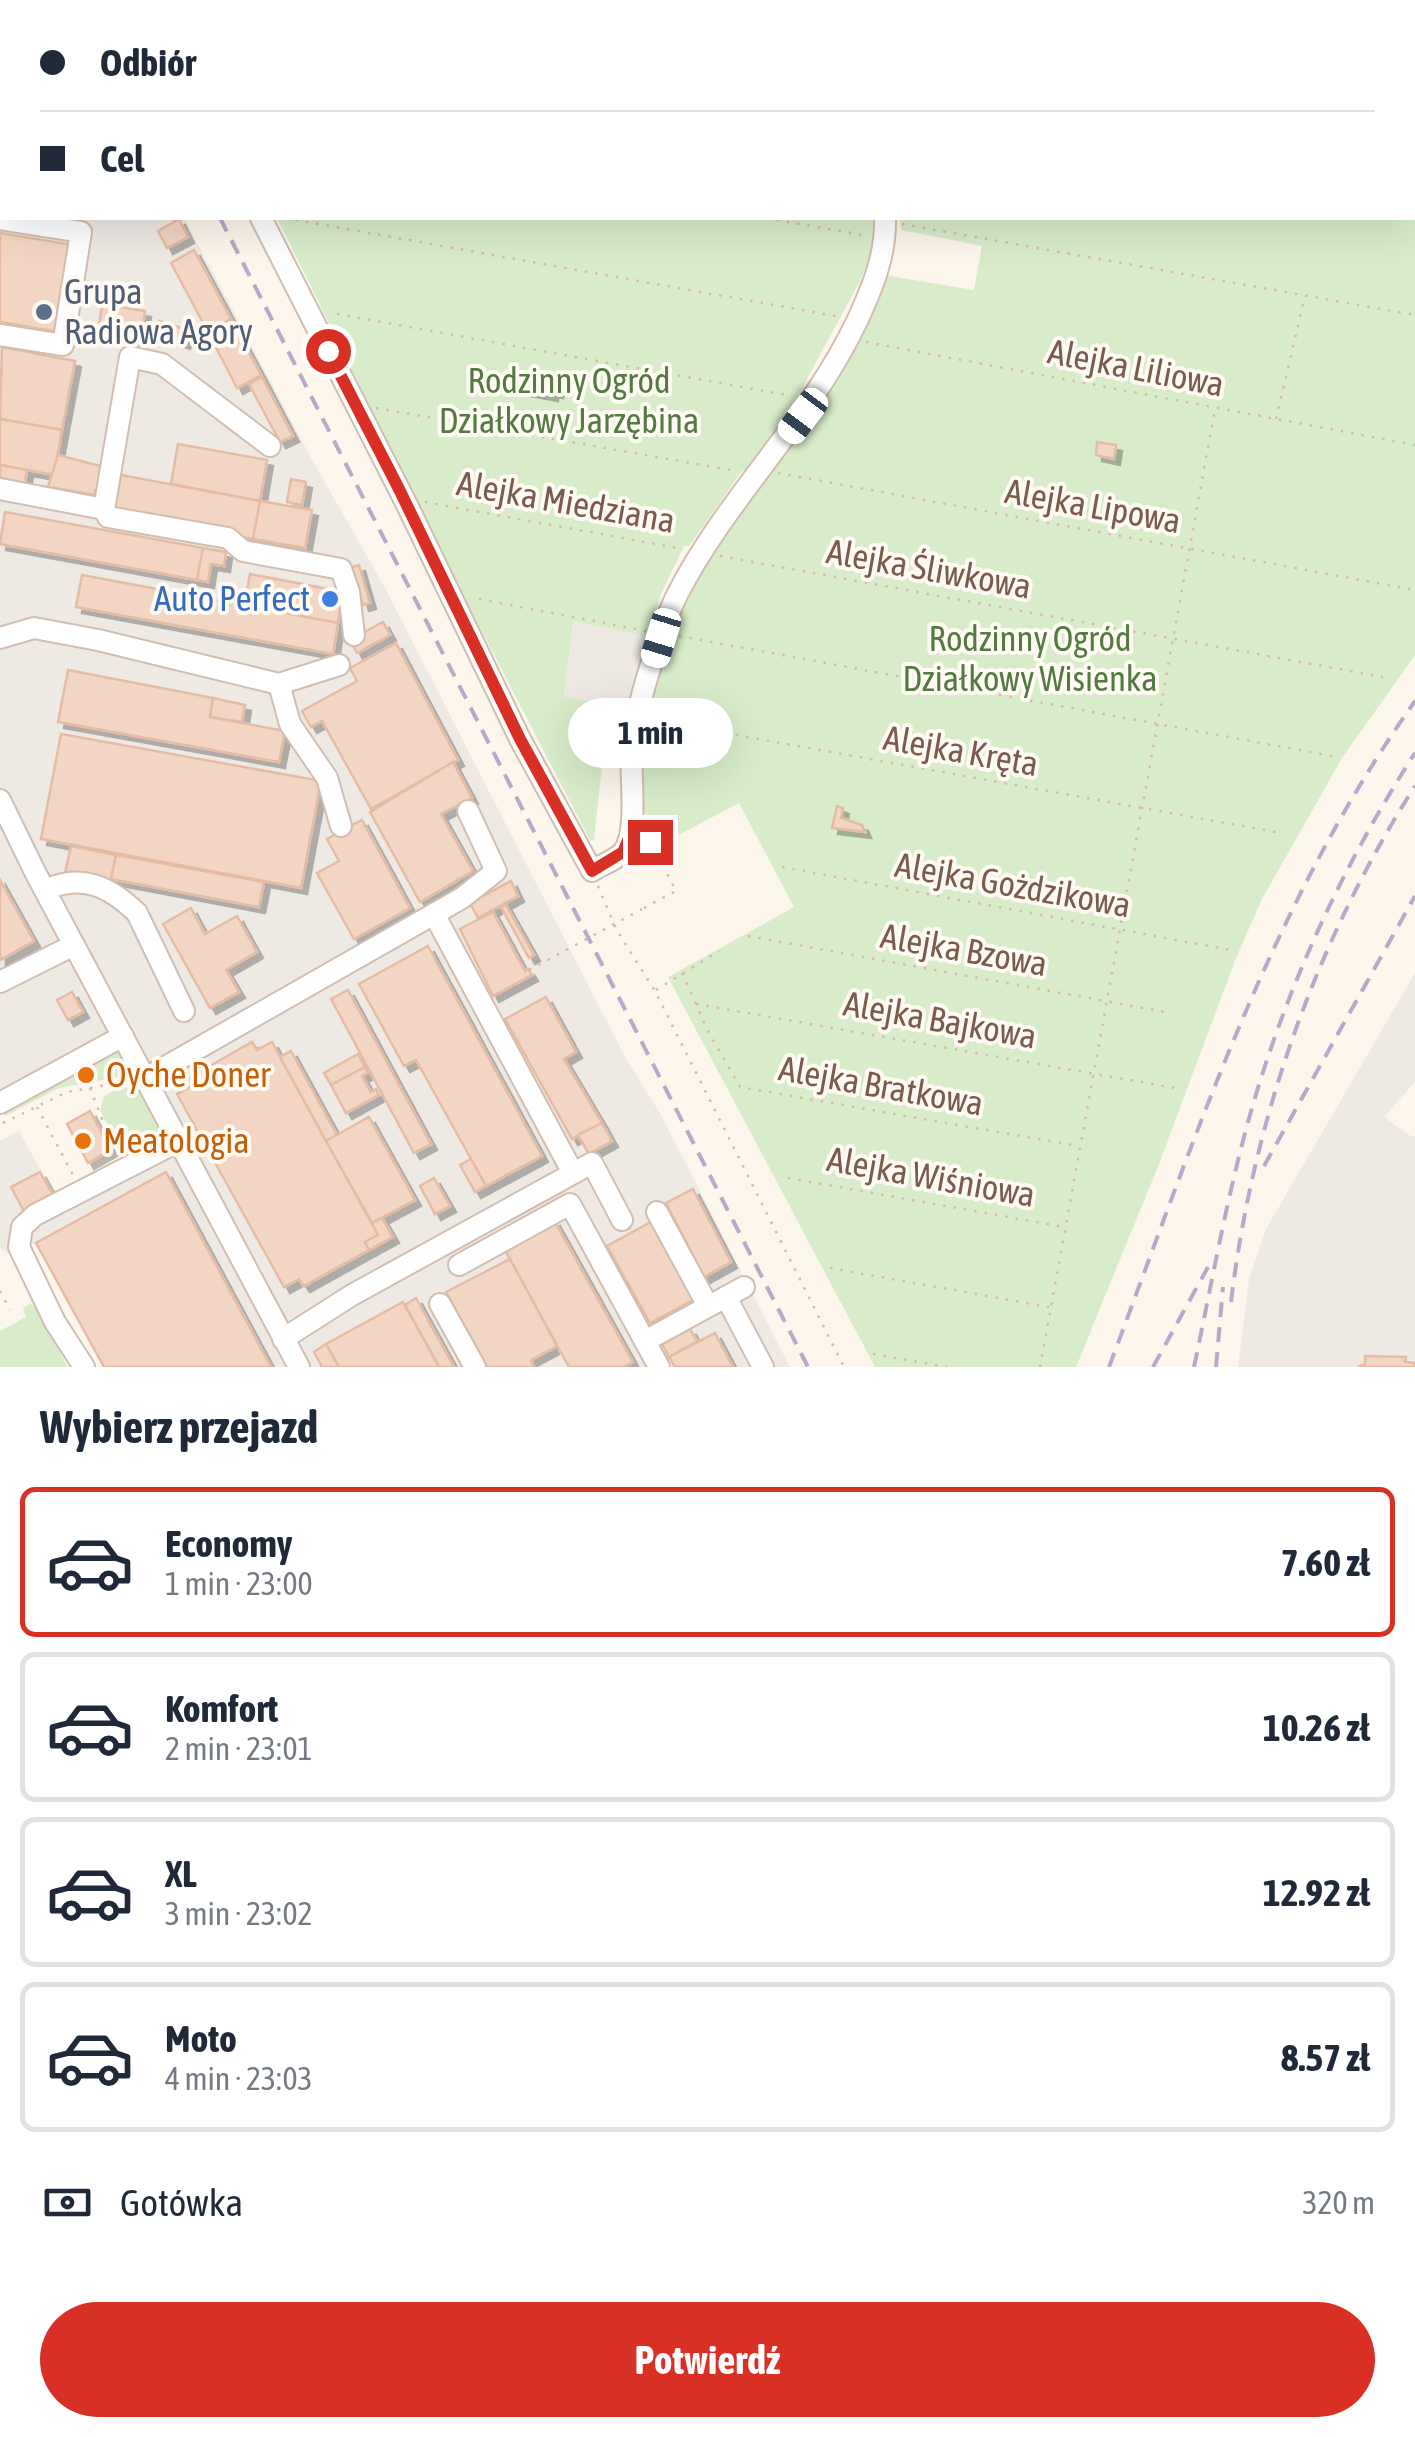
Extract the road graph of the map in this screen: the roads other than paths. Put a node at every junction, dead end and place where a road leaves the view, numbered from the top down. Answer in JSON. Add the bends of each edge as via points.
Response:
{"nodes":[{"id":1,"x":12,"y":220,"type":"edge"},
{"id":2,"x":262,"y":220,"type":"edge"},
{"id":3,"x":885,"y":226,"type":"edge"},
{"id":4,"x":0,"y":336,"type":"edge"},
{"id":5,"x":270,"y":446,"type":"dead end"},
{"id":6,"x":0,"y":489,"type":"edge"},
{"id":7,"x":104,"y":509,"type":"junction"},
{"id":8,"x":354,"y":635,"type":"dead end"},
{"id":9,"x":0,"y":638,"type":"edge"},
{"id":10,"x":339,"y":665,"type":"dead end"},
{"id":11,"x":279,"y":684,"type":"junction"},
{"id":12,"x":0,"y":800,"type":"edge"},
{"id":13,"x":468,"y":811,"type":"dead end"},
{"id":14,"x":341,"y":826,"type":"dead end"},
{"id":15,"x":632,"y":831,"type":"junction"},
{"id":16,"x":654,"y":849,"type":"road end"},
{"id":17,"x":45,"y":890,"type":"junction"},
{"id":18,"x":434,"y":914,"type":"junction"},
{"id":19,"x":74,"y":945,"type":"junction"},
{"id":20,"x":0,"y":982,"type":"edge"},
{"id":21,"x":184,"y":1011,"type":"dead end"},
{"id":22,"x":123,"y":1036,"type":"junction"},
{"id":23,"x":146,"y":1078,"type":"junction"},
{"id":24,"x":1,"y":1113,"type":"edge"},
{"id":25,"x":179,"y":1141,"type":"junction"},
{"id":26,"x":573,"y":1174,"type":"junction"},
{"id":27,"x":657,"y":1212,"type":"dead end"},
{"id":28,"x":622,"y":1220,"type":"dead end"},
{"id":29,"x":458,"y":1265,"type":"dead end"},
{"id":30,"x":726,"y":1296,"type":"junction"},
{"id":31,"x":440,"y":1304,"type":"dead end"},
{"id":32,"x":284,"y":1339,"type":"junction"},
{"id":33,"x":645,"y":1341,"type":"junction"},
{"id":34,"x":84,"y":1367,"type":"edge"},
{"id":35,"x":299,"y":1367,"type":"edge"},
{"id":36,"x":474,"y":1367,"type":"edge"},
{"id":37,"x":660,"y":1367,"type":"edge"},
{"id":38,"x":763,"y":1367,"type":"edge"}],
"edges":[{"from":1,"to":4,"type":"lane","via":[[81,232],[63,345]]},
{"from":2,"to":15,"type":"lane","via":[[592,871],[623,852]]},
{"from":3,"to":15,"type":"lane","via":[[877,278],[853,329],[813,400],[674,601],[632,744]]},
{"from":5,"to":7,"type":"lane","via":[[162,364],[130,357]]},
{"from":6,"to":7,"type":"lane"},
{"from":7,"to":8,"type":"lane","via":[[108,517],[228,538],[242,551],[341,569]]},
{"from":9,"to":11,"type":"lane","via":[[34,628]]},
{"from":10,"to":11,"type":"lane"},
{"from":11,"to":14,"type":"lane","via":[[290,724],[327,778]]},
{"from":12,"to":17,"type":"lane"},
{"from":13,"to":18,"type":"lane","via":[[496,871]]},
{"from":15,"to":16,"type":"lane"},
{"from":17,"to":19,"type":"lane"},
{"from":17,"to":21,"type":"lane","via":[[76,880],[128,904]]},
{"from":18,"to":23,"type":"lane"},
{"from":18,"to":26,"type":"lane"},
{"from":19,"to":20,"type":"lane"},
{"from":19,"to":22,"type":"lane"},
{"from":22,"to":23,"type":"lane"},
{"from":22,"to":24,"type":"lane"},
{"from":23,"to":25,"type":"lane"},
{"from":25,"to":32,"type":"lane"},
{"from":25,"to":34,"type":"lane","via":[[115,1162],[22,1227],[19,1247],[26,1265]]},
{"from":26,"to":28,"type":"lane","via":[[592,1162]]},
{"from":26,"to":32,"type":"lane"},
{"from":27,"to":30,"type":"lane"},
{"from":29,"to":33,"type":"lane","via":[[570,1204]]},
{"from":30,"to":33,"type":"lane"},
{"from":30,"to":38,"type":"lane"},
{"from":31,"to":36,"type":"lane"},
{"from":32,"to":35,"type":"lane"},
{"from":33,"to":37,"type":"lane"}]}
